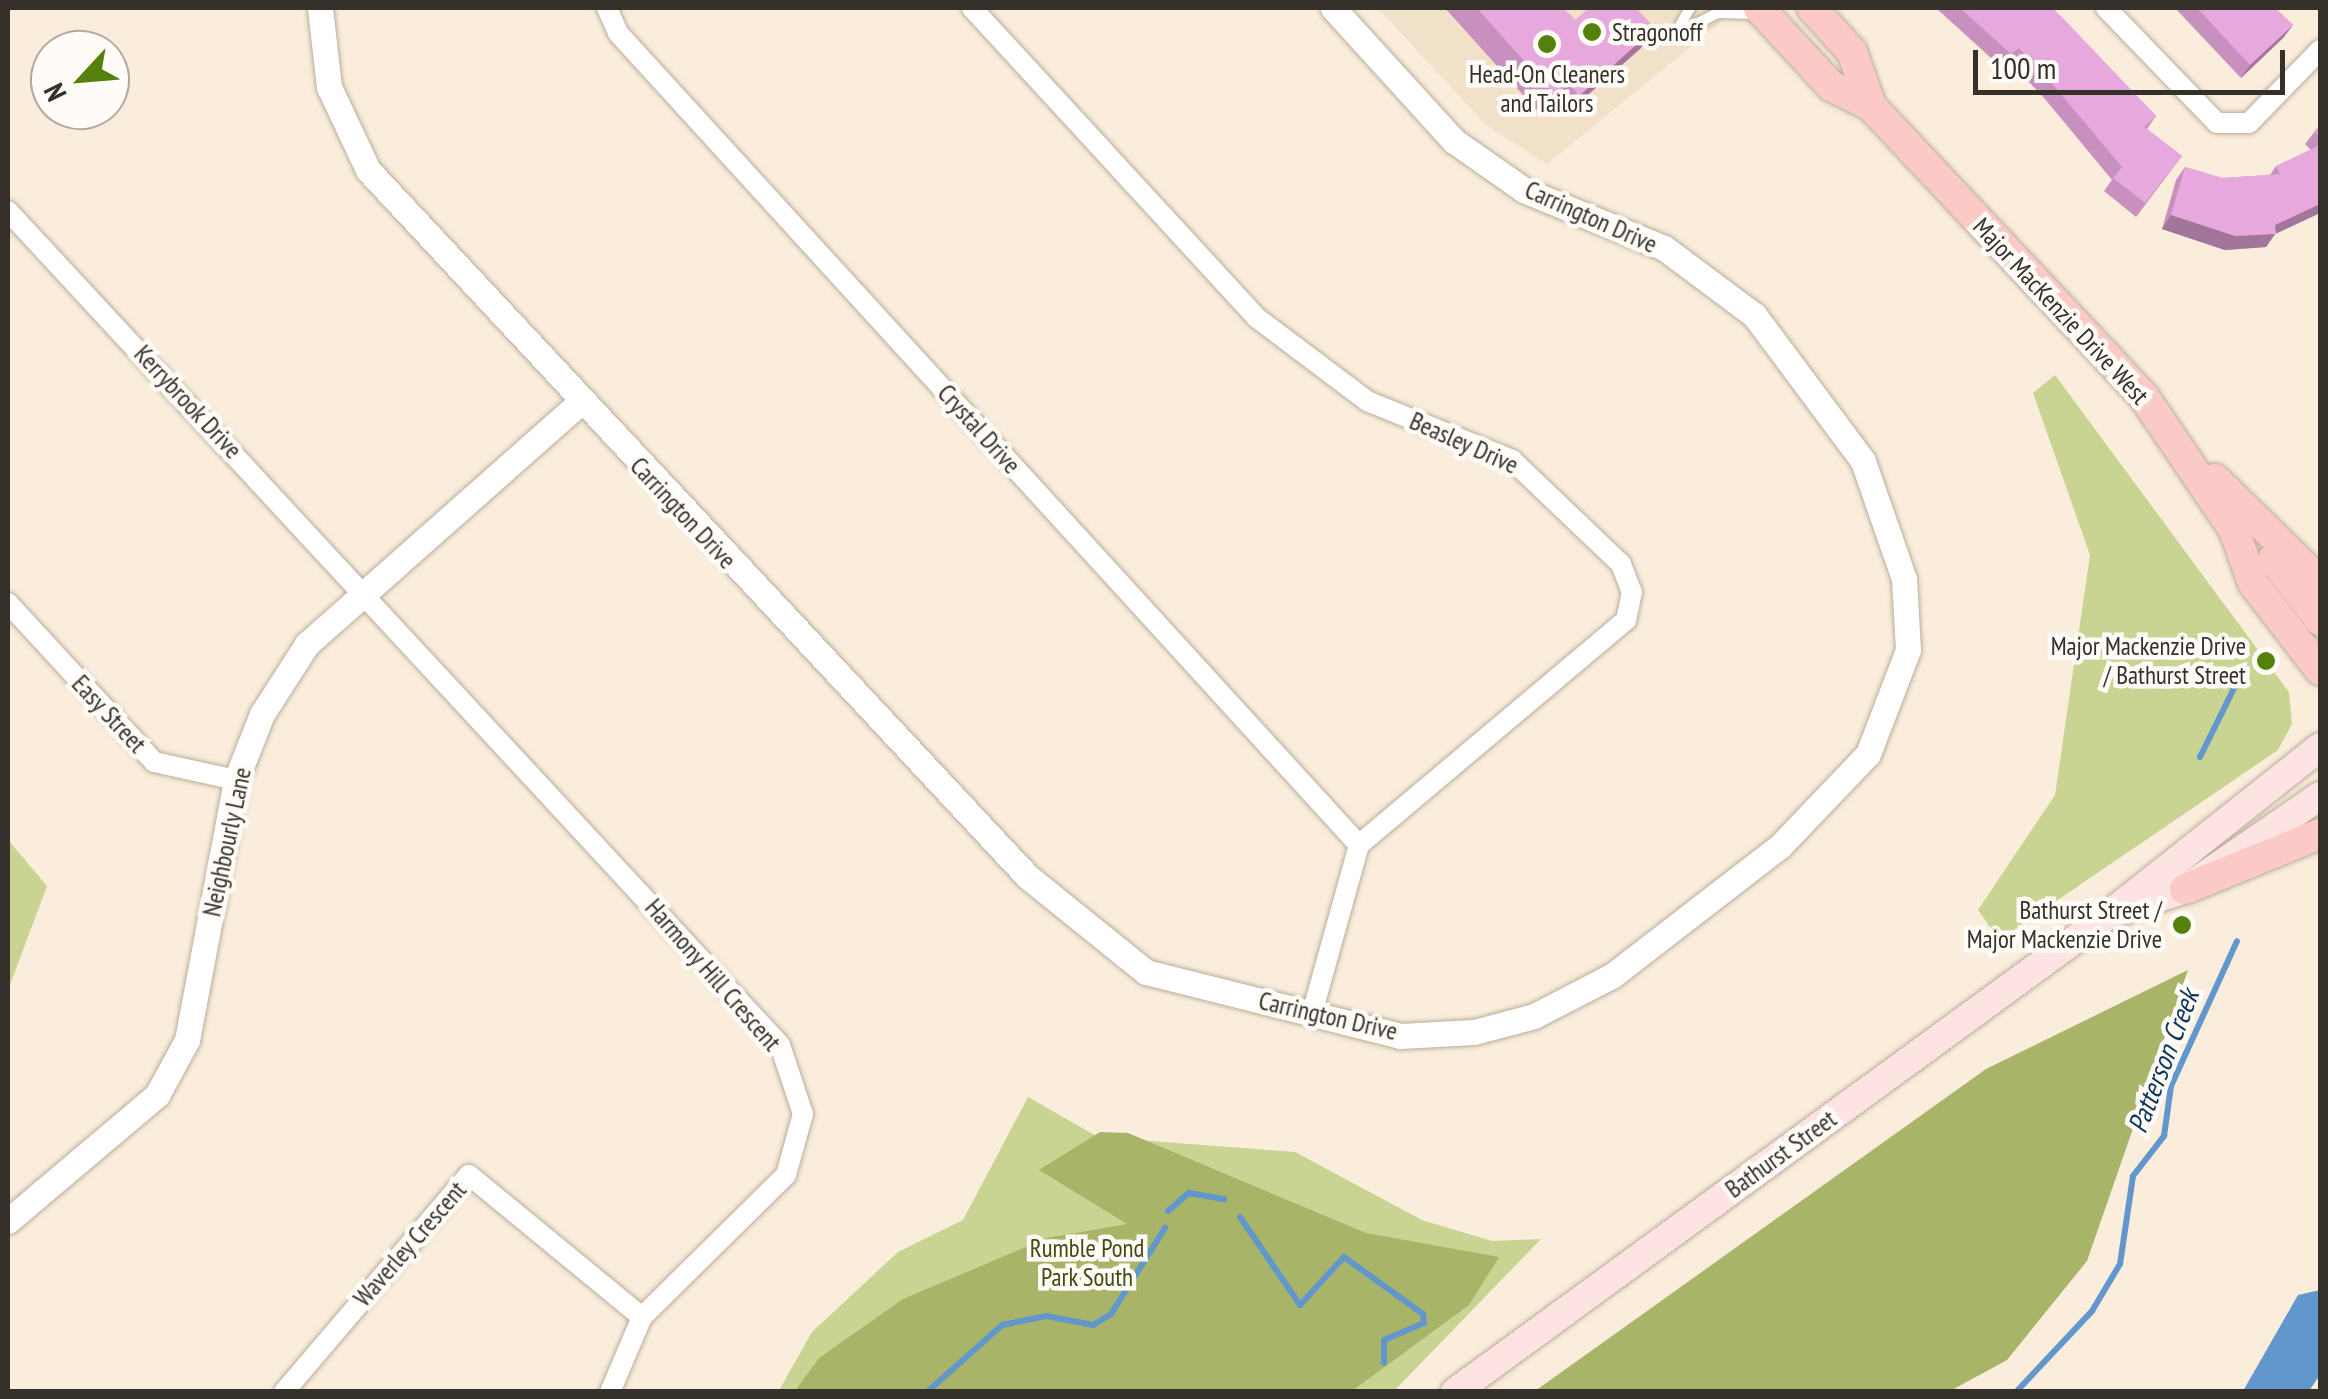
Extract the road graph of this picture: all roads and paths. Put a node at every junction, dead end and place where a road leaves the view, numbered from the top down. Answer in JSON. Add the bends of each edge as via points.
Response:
{"nodes":[{"id":1,"x":320,"y":8,"type":"edge"},
{"id":2,"x":606,"y":8,"type":"edge"},
{"id":3,"x":972,"y":8,"type":"edge"},
{"id":4,"x":1333,"y":8,"type":"edge"},
{"id":5,"x":1690,"y":8,"type":"edge"},
{"id":6,"x":1812,"y":8,"type":"edge"},
{"id":7,"x":2106,"y":8,"type":"edge"},
{"id":8,"x":1762,"y":11,"type":"edge"},
{"id":9,"x":2320,"y":50,"type":"edge"},
{"id":10,"x":1870,"y":106,"type":"junction"},
{"id":11,"x":8,"y":211,"type":"edge"},
{"id":12,"x":579,"y":403,"type":"junction"},
{"id":13,"x":2176,"y":444,"type":"junction"},
{"id":14,"x":2234,"y":530,"type":"junction"},
{"id":15,"x":2320,"y":582,"type":"edge"},
{"id":16,"x":369,"y":592,"type":"junction"},
{"id":17,"x":8,"y":604,"type":"edge"},
{"id":18,"x":2320,"y":620,"type":"edge"},
{"id":19,"x":2320,"y":670,"type":"edge"},
{"id":20,"x":2320,"y":747,"type":"edge"},
{"id":21,"x":236,"y":780,"type":"junction"},
{"id":22,"x":2320,"y":796,"type":"edge"},
{"id":23,"x":2320,"y":834,"type":"edge"},
{"id":24,"x":1359,"y":844,"type":"junction"},
{"id":25,"x":2185,"y":888,"type":"junction"},
{"id":26,"x":2106,"y":916,"type":"junction"},
{"id":27,"x":1312,"y":1013,"type":"junction"},
{"id":28,"x":8,"y":1221,"type":"edge"},
{"id":29,"x":642,"y":1317,"type":"junction"},
{"id":30,"x":284,"y":1392,"type":"edge"},
{"id":31,"x":610,"y":1392,"type":"edge"},
{"id":32,"x":1455,"y":1392,"type":"edge"}],
"edges":[{"from":1,"to":12,"type":"street","name":"Carrington Drive","via":[[329,87],[368,170]]},
{"from":2,"to":24,"type":"street","name":"Crystal Drive","via":[[618,33]]},
{"from":3,"to":24,"type":"street","name":"Beasley Drive","via":[[1256,318],[1367,402],[1512,460],[1621,564],[1632,592],[1626,620]]},
{"from":4,"to":27,"type":"street","name":"Carrington Drive","via":[[1454,141],[1524,190],[1664,248],[1754,315],[1863,462],[1904,579],[1908,650],[1868,754],[1780,846],[1613,975],[1534,1016],[1474,1032],[1400,1036]]},
{"from":5,"to":8,"type":"lane","via":[[1674,35],[1718,12]]},
{"from":6,"to":10,"type":"main road","name":"Major MacKenzie Drive West","via":[[1852,52]]},
{"from":7,"to":9,"type":"street","via":[[2217,124],[2249,123]]},
{"from":8,"to":10,"type":"main road","name":"Major MacKenzie Drive West","via":[[1831,86]]},
{"from":10,"to":13,"type":"main road","name":"Major MacKenzie Drive West","via":[[2144,397]]},
{"from":11,"to":16,"type":"street","name":"Kerrybrook Drive"},
{"from":12,"to":16,"type":"street","name":"Neighbourly Lane"},
{"from":12,"to":27,"type":"street","name":"Carrington Drive","via":[[1027,876],[1100,938],[1146,972]]},
{"from":13,"to":14,"type":"main road","name":"Major MacKenzie Drive West"},
{"from":13,"to":15,"type":"main road"},
{"from":14,"to":18,"type":"main road","name":"Major MacKenzie Drive West","via":[[2277,562]]},
{"from":14,"to":19,"type":"main road","name":"Major MacKenzie Drive West","via":[[2253,582]]},
{"from":16,"to":21,"type":"street","name":"Neighbourly Lane","via":[[307,644],[262,714]]},
{"from":16,"to":29,"type":"street","name":"Harmony Hill Crescent","via":[[780,1045],[803,1114],[786,1175]]},
{"from":17,"to":21,"type":"street","name":"Easy Street","via":[[154,762]]},
{"from":20,"to":26,"type":"main road","name":"Bathurst Street"},
{"from":21,"to":28,"type":"street","name":"Neighbourly Lane","via":[[188,1040],[157,1095]]},
{"from":22,"to":25,"type":"main road","name":"Bathurst Street"},
{"from":23,"to":25,"type":"main road"},
{"from":24,"to":27,"type":"street"},
{"from":25,"to":26,"type":"main road","name":"Bathurst Street"},
{"from":26,"to":32,"type":"main road","name":"Bathurst Street"},
{"from":29,"to":30,"type":"street","name":"Waverley Crescent","via":[[469,1175]]},
{"from":29,"to":31,"type":"street","name":"Harmony Hill Crescent"}]}
